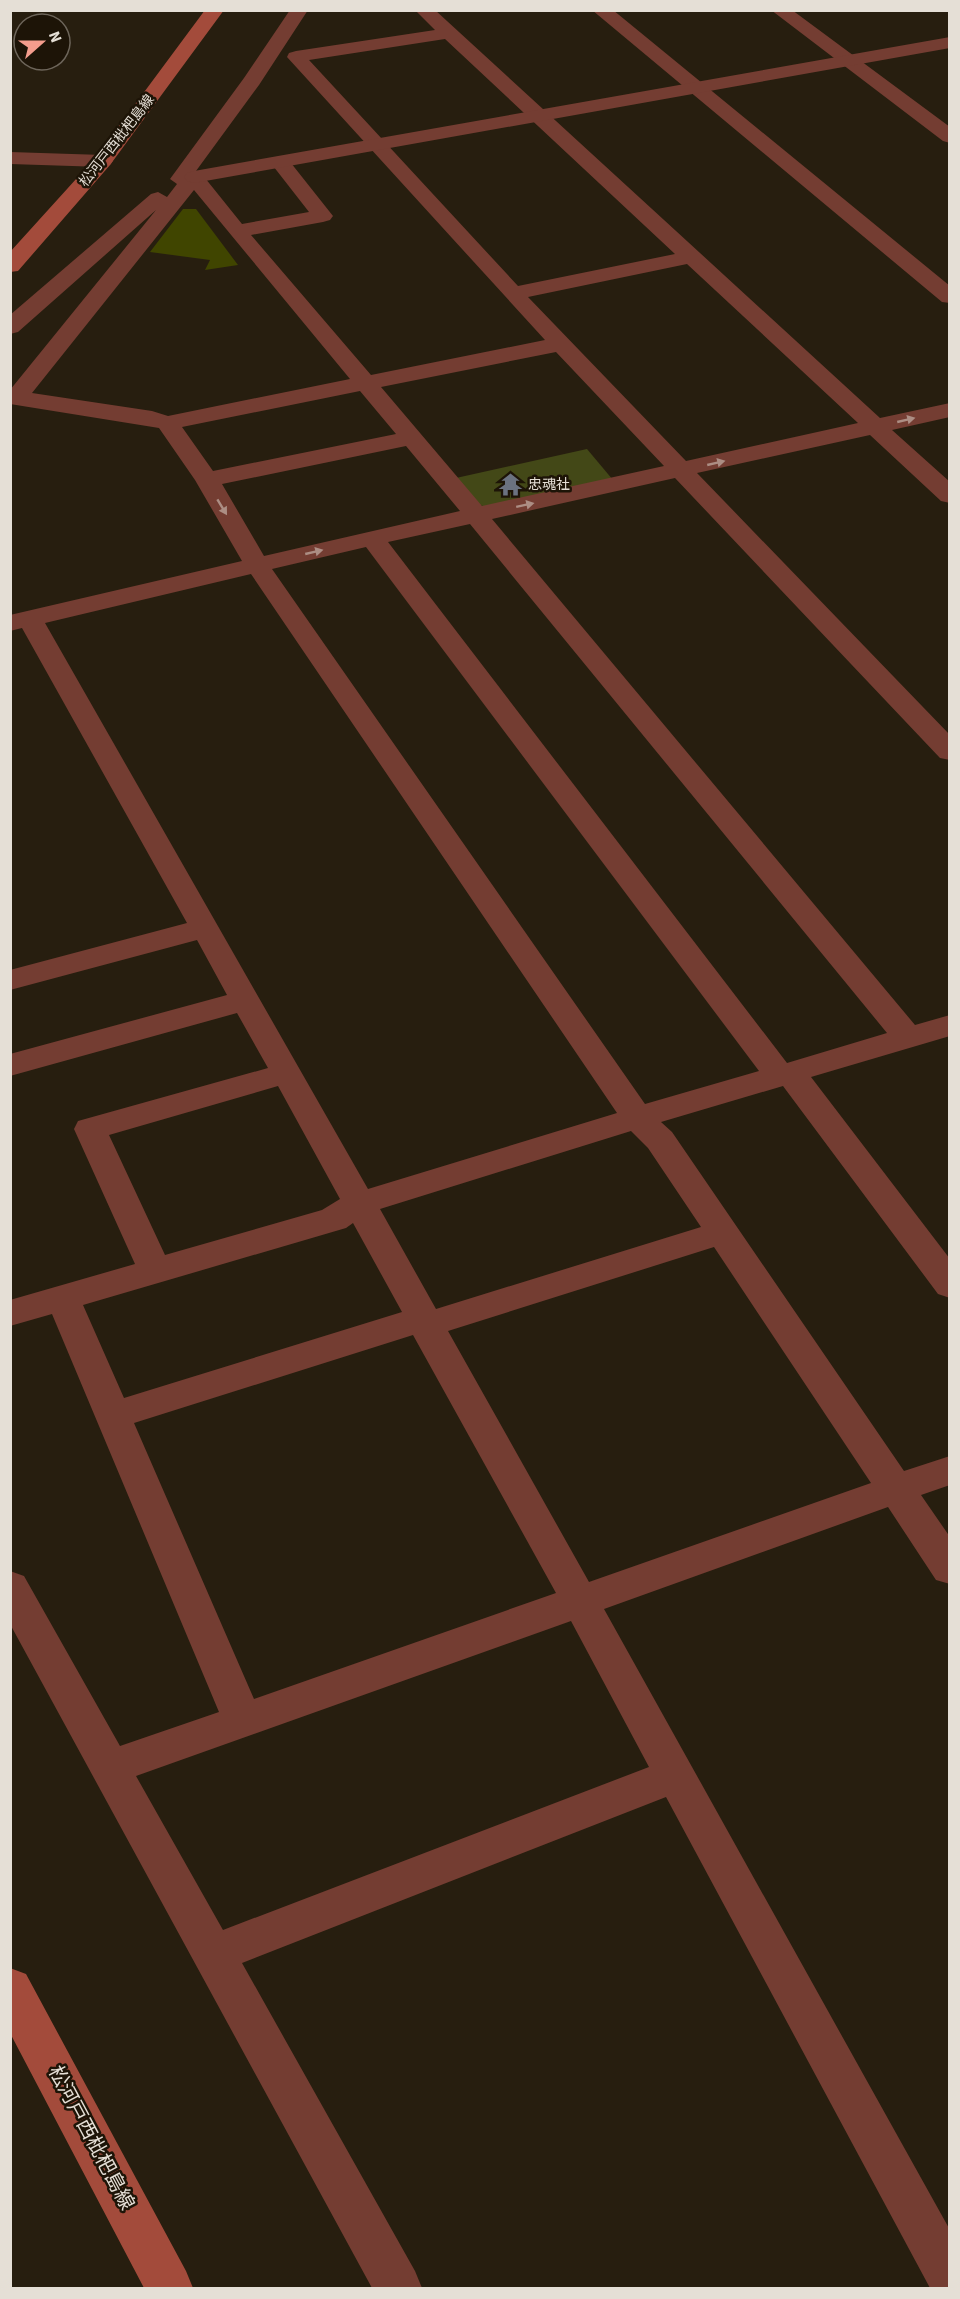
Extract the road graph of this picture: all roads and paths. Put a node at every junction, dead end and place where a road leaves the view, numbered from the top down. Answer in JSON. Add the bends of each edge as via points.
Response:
{"nodes":[{"id":1,"x":215,"y":10,"type":"edge"},
{"id":2,"x":299,"y":10,"type":"edge"},
{"id":3,"x":424,"y":10,"type":"edge"},
{"id":4,"x":601,"y":10,"type":"edge"},
{"id":5,"x":780,"y":10,"type":"edge"},
{"id":6,"x":449,"y":33,"type":"junction"},
{"id":7,"x":950,"y":42,"type":"edge"},
{"id":8,"x":847,"y":60,"type":"junction"},
{"id":9,"x":694,"y":87,"type":"junction"},
{"id":10,"x":538,"y":115,"type":"junction"},
{"id":11,"x":950,"y":137,"type":"edge"},
{"id":12,"x":377,"y":144,"type":"junction"},
{"id":13,"x":10,"y":158,"type":"edge"},
{"id":14,"x":103,"y":161,"type":"junction"},
{"id":15,"x":280,"y":162,"type":"junction"},
{"id":16,"x":187,"y":178,"type":"junction"},
{"id":17,"x":237,"y":231,"type":"junction"},
{"id":18,"x":690,"y":257,"type":"junction"},
{"id":19,"x":10,"y":266,"type":"edge"},
{"id":20,"x":513,"y":294,"type":"junction"},
{"id":21,"x":950,"y":297,"type":"edge"},
{"id":22,"x":10,"y":327,"type":"edge"},
{"id":23,"x":561,"y":344,"type":"junction"},
{"id":24,"x":364,"y":382,"type":"junction"},
{"id":25,"x":950,"y":410,"type":"edge"},
{"id":26,"x":167,"y":423,"type":"junction"},
{"id":27,"x":875,"y":427,"type":"junction"},
{"id":28,"x":412,"y":438,"type":"junction"},
{"id":29,"x":683,"y":470,"type":"junction"},
{"id":30,"x":207,"y":480,"type":"junction"},
{"id":31,"x":950,"y":496,"type":"edge"},
{"id":32,"x":477,"y":516,"type":"junction"},
{"id":33,"x":372,"y":538,"type":"junction"},
{"id":34,"x":257,"y":565,"type":"junction"},
{"id":35,"x":20,"y":621,"type":"edge"},
{"id":36,"x":950,"y":752,"type":"edge"},
{"id":37,"x":205,"y":928,"type":"junction"},
{"id":38,"x":10,"y":980,"type":"edge"},
{"id":39,"x":246,"y":1000,"type":"junction"},
{"id":40,"x":950,"y":1025,"type":"edge"},
{"id":41,"x":907,"y":1036,"type":"junction"},
{"id":42,"x":10,"y":1065,"type":"edge"},
{"id":43,"x":287,"y":1073,"type":"junction"},
{"id":44,"x":785,"y":1074,"type":"junction"},
{"id":45,"x":637,"y":1118,"type":"junction"},
{"id":46,"x":358,"y":1204,"type":"junction"},
{"id":47,"x":723,"y":1232,"type":"junction"},
{"id":48,"x":155,"y":1270,"type":"junction"},
{"id":49,"x":950,"y":1285,"type":"edge"},
{"id":50,"x":63,"y":1298,"type":"junction"},
{"id":51,"x":10,"y":1313,"type":"edge"},
{"id":52,"x":423,"y":1322,"type":"junction"},
{"id":53,"x":112,"y":1416,"type":"junction"},
{"id":54,"x":950,"y":1470,"type":"edge"},
{"id":55,"x":894,"y":1489,"type":"junction"},
{"id":56,"x":950,"y":1569,"type":"edge"},
{"id":57,"x":10,"y":1587,"type":"edge"},
{"id":58,"x":580,"y":1601,"type":"junction"},
{"id":59,"x":243,"y":1721,"type":"junction"},
{"id":60,"x":109,"y":1768,"type":"junction"},
{"id":61,"x":675,"y":1775,"type":"junction"},
{"id":62,"x":213,"y":1954,"type":"junction"},
{"id":63,"x":10,"y":1988,"type":"edge"},
{"id":64,"x":950,"y":2278,"type":"edge"},
{"id":65,"x":169,"y":2289,"type":"edge"},
{"id":66,"x":399,"y":2289,"type":"edge"}],
"edges":[{"from":1,"to":14,"type":"main road","name":"松河戸西枇杷島線"},
{"from":2,"to":16,"type":"street"},
{"from":3,"to":6,"type":"street"},
{"from":4,"to":9,"type":"street"},
{"from":5,"to":8,"type":"street"},
{"from":6,"to":10,"type":"street"},
{"from":6,"to":12,"type":"street","via":[[296,57]]},
{"from":7,"to":8,"type":"street"},
{"from":8,"to":9,"type":"street"},
{"from":8,"to":11,"type":"street"},
{"from":9,"to":10,"type":"street"},
{"from":9,"to":21,"type":"street"},
{"from":10,"to":12,"type":"street"},
{"from":10,"to":18,"type":"street"},
{"from":12,"to":15,"type":"street"},
{"from":12,"to":20,"type":"street"},
{"from":13,"to":14,"type":"street"},
{"from":14,"to":19,"type":"main road","name":"松河戸西枇杷島線"},
{"from":15,"to":16,"type":"street"},
{"from":15,"to":17,"type":"street","via":[[323,216]]},
{"from":16,"to":17,"type":"street"},
{"from":16,"to":22,"type":"street"},
{"from":16,"to":26,"type":"street","via":[[16,398]]},
{"from":17,"to":24,"type":"street"},
{"from":18,"to":20,"type":"street"},
{"from":18,"to":27,"type":"street"},
{"from":20,"to":23,"type":"street"},
{"from":23,"to":24,"type":"street"},
{"from":23,"to":29,"type":"street"},
{"from":24,"to":26,"type":"street"},
{"from":24,"to":28,"type":"street"},
{"from":27,"to":25,"type":"street","one_way":true},
{"from":26,"to":30,"type":"street"},
{"from":29,"to":27,"type":"street","one_way":true},
{"from":27,"to":31,"type":"street"},
{"from":28,"to":30,"type":"street"},
{"from":28,"to":32,"type":"street"},
{"from":32,"to":29,"type":"street","one_way":true},
{"from":29,"to":36,"type":"street"},
{"from":30,"to":34,"type":"street","one_way":true},
{"from":32,"to":33,"type":"street"},
{"from":32,"to":41,"type":"street"},
{"from":34,"to":33,"type":"street","one_way":true},
{"from":33,"to":44,"type":"street"},
{"from":34,"to":35,"type":"street"},
{"from":34,"to":45,"type":"street"},
{"from":35,"to":37,"type":"street"},
{"from":37,"to":38,"type":"street"},
{"from":37,"to":39,"type":"street"},
{"from":39,"to":42,"type":"street"},
{"from":39,"to":43,"type":"street"},
{"from":40,"to":41,"type":"street"},
{"from":41,"to":44,"type":"street"},
{"from":43,"to":46,"type":"street"},
{"from":43,"to":48,"type":"street","via":[[90,1129]]},
{"from":44,"to":45,"type":"street"},
{"from":44,"to":49,"type":"street"},
{"from":45,"to":46,"type":"street"},
{"from":45,"to":47,"type":"street","via":[[660,1140]]},
{"from":46,"to":48,"type":"street","via":[[334,1219]]},
{"from":46,"to":52,"type":"street"},
{"from":47,"to":52,"type":"street"},
{"from":47,"to":55,"type":"street"},
{"from":48,"to":50,"type":"street"},
{"from":50,"to":51,"type":"street"},
{"from":50,"to":53,"type":"street"},
{"from":52,"to":53,"type":"street"},
{"from":52,"to":58,"type":"street"},
{"from":53,"to":59,"type":"street"},
{"from":54,"to":55,"type":"street"},
{"from":55,"to":56,"type":"street"},
{"from":55,"to":58,"type":"street"},
{"from":57,"to":60,"type":"street"},
{"from":58,"to":59,"type":"street"},
{"from":58,"to":61,"type":"street"},
{"from":59,"to":60,"type":"street"},
{"from":60,"to":62,"type":"street"},
{"from":61,"to":62,"type":"street"},
{"from":61,"to":64,"type":"street"},
{"from":62,"to":66,"type":"street"},
{"from":63,"to":65,"type":"main road","name":"松河戸西枇杷島線"}]}
